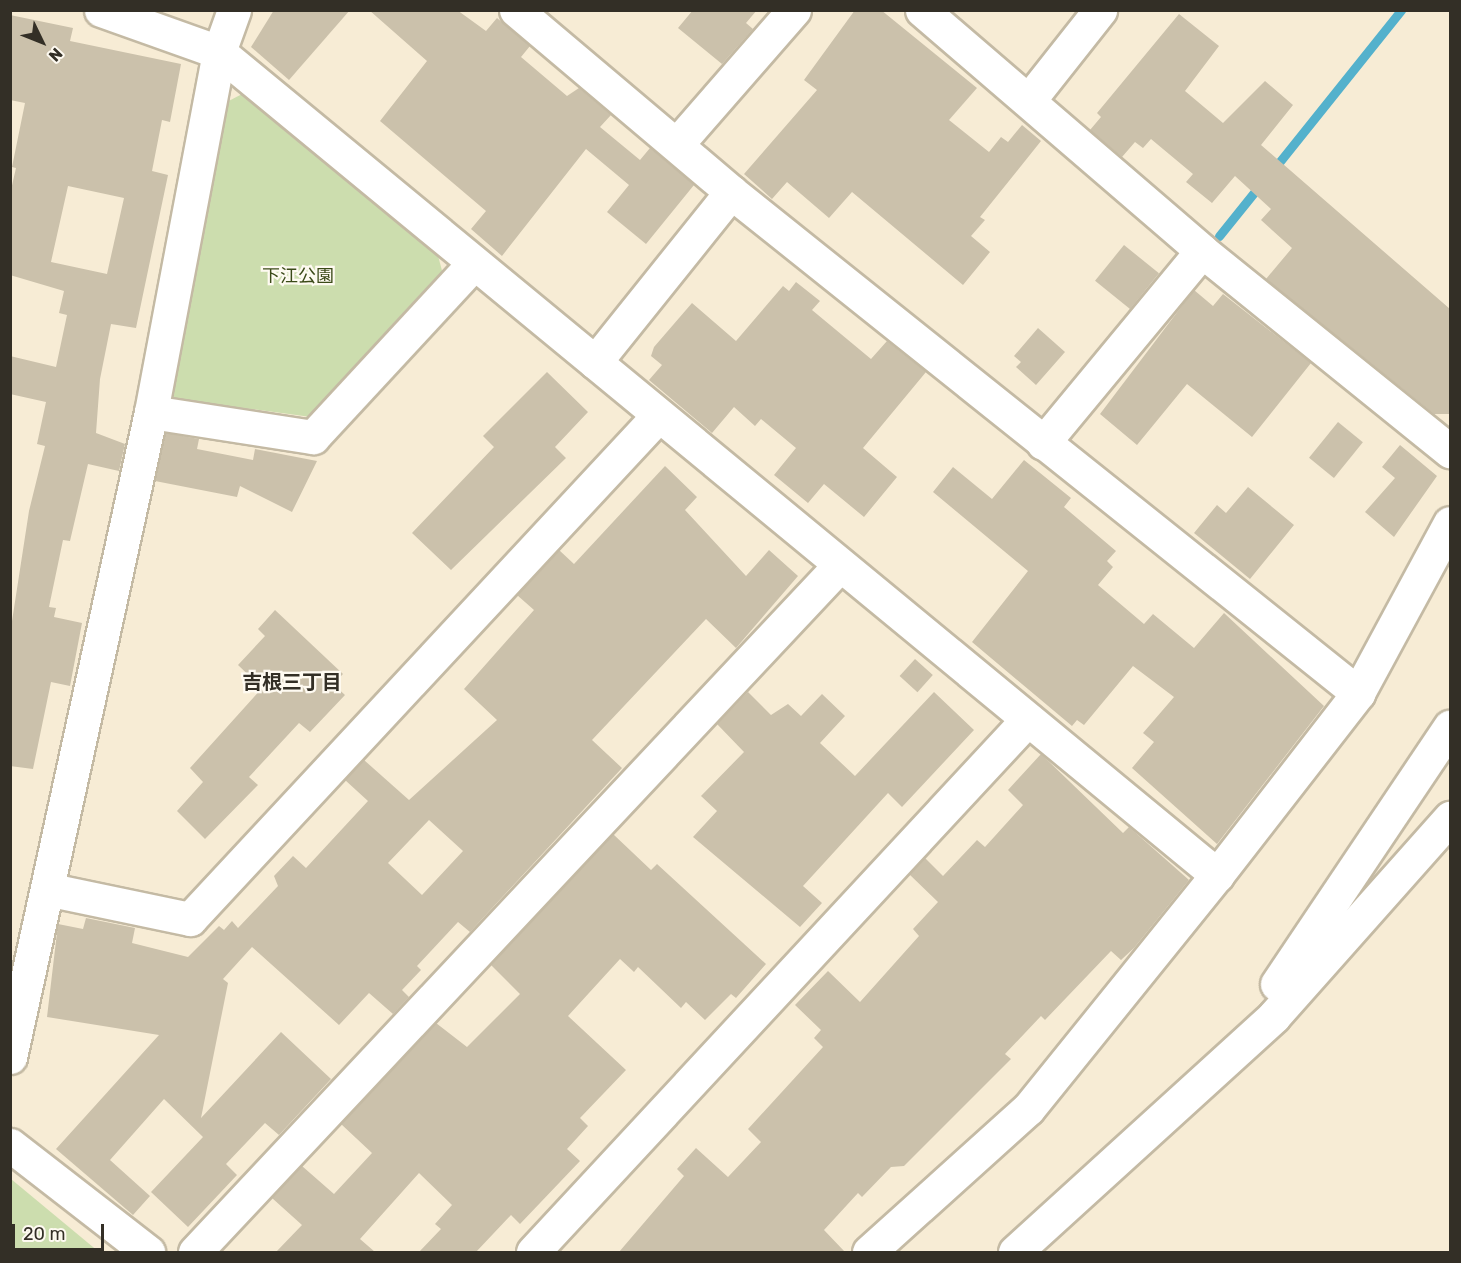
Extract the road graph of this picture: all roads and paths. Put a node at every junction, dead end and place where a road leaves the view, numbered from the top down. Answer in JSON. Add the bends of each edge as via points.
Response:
{"nodes":[{"id":1,"x":101,"y":10,"type":"edge"},
{"id":2,"x":234,"y":10,"type":"edge"},
{"id":3,"x":516,"y":10,"type":"edge"},
{"id":4,"x":794,"y":10,"type":"edge"},
{"id":5,"x":922,"y":10,"type":"edge"},
{"id":6,"x":1100,"y":10,"type":"edge"},
{"id":7,"x":219,"y":52,"type":"junction"},
{"id":8,"x":1029,"y":100,"type":"junction"},
{"id":9,"x":677,"y":144,"type":"junction"},
{"id":10,"x":731,"y":192,"type":"junction"},
{"id":11,"x":1203,"y":251,"type":"junction"},
{"id":12,"x":474,"y":263,"type":"junction"},
{"id":13,"x":595,"y":363,"type":"junction"},
{"id":14,"x":151,"y":412,"type":"junction"},
{"id":15,"x":659,"y":415,"type":"junction"},
{"id":16,"x":1043,"y":443,"type":"junction"},
{"id":17,"x":1450,"y":451,"type":"edge"},
{"id":18,"x":1450,"y":523,"type":"edge"},
{"id":19,"x":840,"y":565,"type":"junction"},
{"id":20,"x":1358,"y":693,"type":"junction"},
{"id":21,"x":1028,"y":719,"type":"junction"},
{"id":22,"x":1450,"y":727,"type":"edge"},
{"id":23,"x":1450,"y":818,"type":"edge"},
{"id":24,"x":1217,"y":875,"type":"junction"},
{"id":25,"x":51,"y":890,"type":"junction"},
{"id":26,"x":10,"y":1057,"type":"edge"},
{"id":27,"x":1190,"y":1094,"type":"junction"},
{"id":28,"x":10,"y":1145,"type":"edge"},
{"id":29,"x":148,"y":1252,"type":"edge"},
{"id":30,"x":195,"y":1252,"type":"edge"},
{"id":31,"x":533,"y":1252,"type":"edge"},
{"id":32,"x":869,"y":1252,"type":"edge"},
{"id":33,"x":1015,"y":1252,"type":"edge"}],
"edges":[{"from":1,"to":7,"type":"street"},
{"from":2,"to":7,"type":"street"},
{"from":3,"to":9,"type":"street"},
{"from":4,"to":9,"type":"street"},
{"from":5,"to":8,"type":"street"},
{"from":6,"to":8,"type":"street"},
{"from":7,"to":12,"type":"street"},
{"from":7,"to":14,"type":"street"},
{"from":8,"to":11,"type":"street"},
{"from":9,"to":10,"type":"street"},
{"from":10,"to":13,"type":"street"},
{"from":10,"to":16,"type":"street"},
{"from":11,"to":16,"type":"street"},
{"from":11,"to":17,"type":"street"},
{"from":12,"to":13,"type":"street"},
{"from":12,"to":14,"type":"street","via":[[313,437]]},
{"from":13,"to":15,"type":"street"},
{"from":14,"to":25,"type":"street"},
{"from":15,"to":19,"type":"street"},
{"from":15,"to":25,"type":"street","via":[[190,919]]},
{"from":16,"to":20,"type":"street"},
{"from":18,"to":20,"type":"street"},
{"from":19,"to":21,"type":"street"},
{"from":19,"to":30,"type":"street"},
{"from":20,"to":24,"type":"street"},
{"from":21,"to":24,"type":"street"},
{"from":21,"to":31,"type":"street"},
{"from":22,"to":27,"type":"street","via":[[1290,967]]},
{"from":23,"to":27,"type":"street","via":[[1274,1016]]},
{"from":24,"to":32,"type":"street","via":[[1028,1109]]},
{"from":25,"to":26,"type":"street"},
{"from":27,"to":33,"type":"street"},
{"from":28,"to":29,"type":"street"}]}
